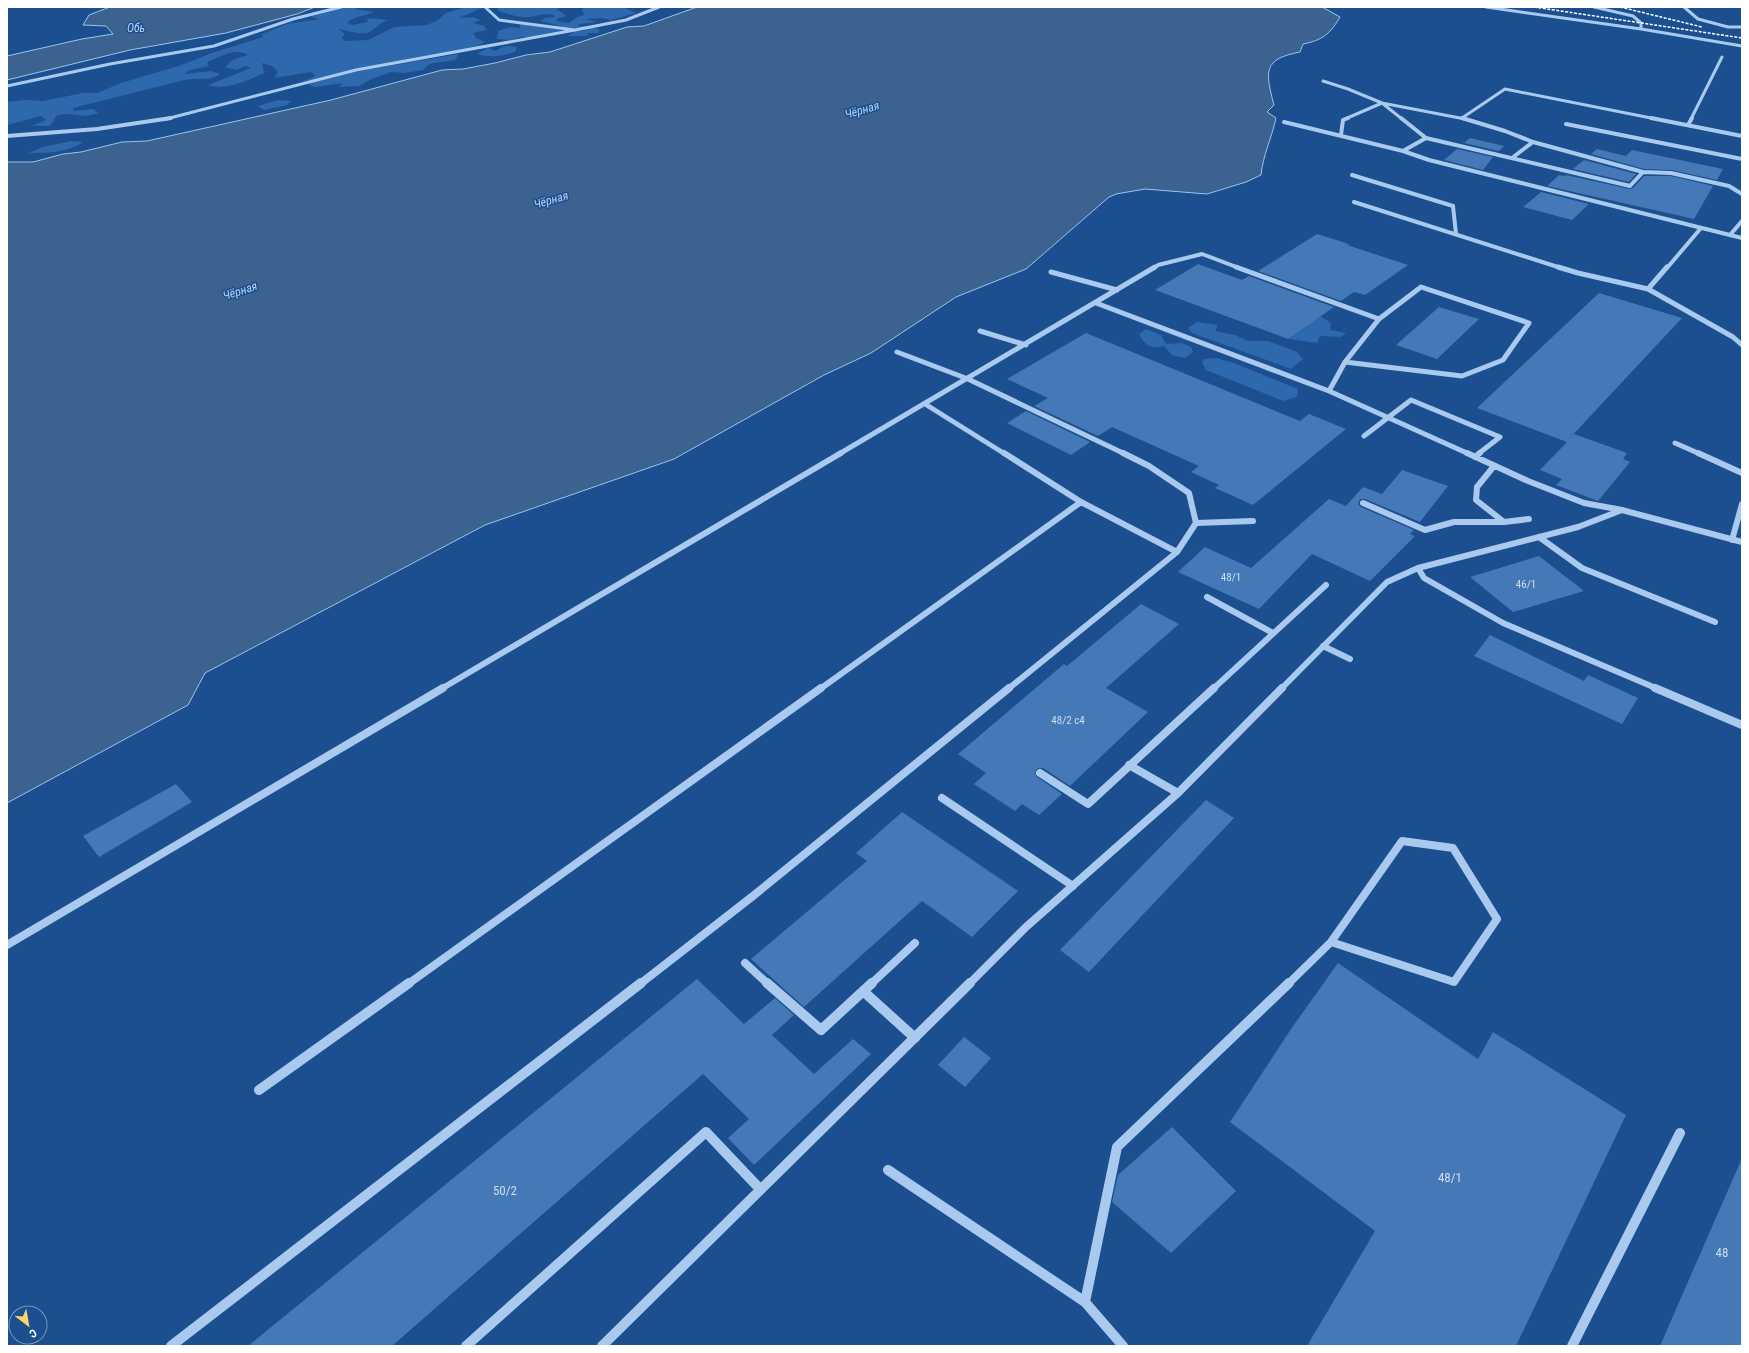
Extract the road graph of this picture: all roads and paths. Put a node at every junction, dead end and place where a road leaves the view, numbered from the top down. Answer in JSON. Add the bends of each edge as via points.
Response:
{"nodes":[{"id":1,"x":341,"y":7,"type":"edge"},
{"id":2,"x":484,"y":7,"type":"edge"},
{"id":3,"x":659,"y":7,"type":"edge"},
{"id":4,"x":1486,"y":7,"type":"edge"},
{"id":5,"x":1594,"y":7,"type":"edge"},
{"id":6,"x":1684,"y":7,"type":"edge"},
{"id":7,"x":1742,"y":27,"type":"edge"},
{"id":8,"x":1641,"y":29,"type":"junction"},
{"id":9,"x":575,"y":30,"type":"junction"},
{"id":10,"x":1742,"y":46,"type":"edge"},
{"id":11,"x":1722,"y":57,"type":"dead end"},
{"id":12,"x":1323,"y":81,"type":"dead end"},
{"id":13,"x":7,"y":86,"type":"edge"},
{"id":14,"x":1382,"y":103,"type":"junction"},
{"id":15,"x":1462,"y":118,"type":"junction"},
{"id":16,"x":1284,"y":122,"type":"dead end"},
{"id":17,"x":1566,"y":124,"type":"dead end"},
{"id":18,"x":1688,"y":125,"type":"junction"},
{"id":19,"x":1341,"y":135,"type":"junction"},
{"id":20,"x":7,"y":136,"type":"edge"},
{"id":21,"x":1742,"y":136,"type":"edge"},
{"id":22,"x":1426,"y":138,"type":"junction"},
{"id":23,"x":1534,"y":142,"type":"junction"},
{"id":24,"x":1404,"y":151,"type":"junction"},
{"id":25,"x":1512,"y":158,"type":"junction"},
{"id":26,"x":1742,"y":159,"type":"edge"},
{"id":27,"x":1643,"y":172,"type":"junction"},
{"id":28,"x":1352,"y":175,"type":"dead end"},
{"id":29,"x":1742,"y":194,"type":"edge"},
{"id":30,"x":1354,"y":202,"type":"dead end"},
{"id":31,"x":1742,"y":221,"type":"edge"},
{"id":32,"x":1701,"y":228,"type":"junction"},
{"id":33,"x":1456,"y":234,"type":"junction"},
{"id":34,"x":1730,"y":235,"type":"junction"},
{"id":35,"x":1742,"y":238,"type":"edge"},
{"id":36,"x":1051,"y":272,"type":"dead end"},
{"id":37,"x":1648,"y":289,"type":"junction"},
{"id":38,"x":1117,"y":290,"type":"junction"},
{"id":39,"x":1096,"y":303,"type":"junction"},
{"id":40,"x":1379,"y":318,"type":"junction"},
{"id":41,"x":980,"y":331,"type":"dead end"},
{"id":42,"x":1026,"y":345,"type":"junction"},
{"id":43,"x":1742,"y":345,"type":"edge"},
{"id":44,"x":897,"y":352,"type":"dead end"},
{"id":45,"x":1345,"y":362,"type":"junction"},
{"id":46,"x":968,"y":379,"type":"junction"},
{"id":47,"x":1329,"y":391,"type":"junction"},
{"id":48,"x":925,"y":404,"type":"junction"},
{"id":49,"x":1388,"y":418,"type":"junction"},
{"id":50,"x":1364,"y":436,"type":"dead end"},
{"id":51,"x":1675,"y":443,"type":"dead end"},
{"id":52,"x":1475,"y":457,"type":"junction"},
{"id":53,"x":1494,"y":466,"type":"junction"},
{"id":54,"x":1742,"y":473,"type":"edge"},
{"id":55,"x":1081,"y":502,"type":"junction"},
{"id":56,"x":1363,"y":503,"type":"dead end"},
{"id":57,"x":1742,"y":504,"type":"edge"},
{"id":58,"x":1622,"y":510,"type":"junction"},
{"id":59,"x":1530,"y":519,"type":"dead end"},
{"id":60,"x":1252,"y":521,"type":"dead end"},
{"id":61,"x":1504,"y":522,"type":"junction"},
{"id":62,"x":1196,"y":523,"type":"junction"},
{"id":63,"x":1539,"y":537,"type":"junction"},
{"id":64,"x":1732,"y":540,"type":"junction"},
{"id":65,"x":1742,"y":542,"type":"edge"},
{"id":66,"x":1177,"y":552,"type":"junction"},
{"id":67,"x":1418,"y":568,"type":"junction"},
{"id":68,"x":1326,"y":584,"type":"dead end"},
{"id":69,"x":1207,"y":597,"type":"dead end"},
{"id":70,"x":1714,"y":622,"type":"dead end"},
{"id":71,"x":1273,"y":633,"type":"junction"},
{"id":72,"x":1323,"y":646,"type":"junction"},
{"id":73,"x":1350,"y":659,"type":"dead end"},
{"id":74,"x":1742,"y":726,"type":"edge"},
{"id":75,"x":1129,"y":765,"type":"junction"},
{"id":76,"x":1040,"y":773,"type":"dead end"},
{"id":77,"x":1178,"y":793,"type":"junction"},
{"id":78,"x":942,"y":798,"type":"dead end"},
{"id":79,"x":1073,"y":886,"type":"junction"},
{"id":80,"x":1331,"y":942,"type":"junction"},
{"id":81,"x":915,"y":943,"type":"dead end"},
{"id":82,"x":7,"y":945,"type":"edge"},
{"id":83,"x":745,"y":962,"type":"dead end"},
{"id":84,"x":863,"y":991,"type":"junction"},
{"id":85,"x":914,"y":1038,"type":"junction"},
{"id":86,"x":259,"y":1090,"type":"dead end"},
{"id":87,"x":1680,"y":1133,"type":"dead end"},
{"id":88,"x":888,"y":1170,"type":"dead end"},
{"id":89,"x":760,"y":1189,"type":"junction"},
{"id":90,"x":1085,"y":1302,"type":"junction"},
{"id":91,"x":171,"y":1346,"type":"edge"},
{"id":92,"x":466,"y":1346,"type":"edge"},
{"id":93,"x":602,"y":1346,"type":"edge"},
{"id":94,"x":1123,"y":1346,"type":"edge"},
{"id":95,"x":1572,"y":1346,"type":"edge"}],
"edges":[{"from":1,"to":13,"type":"lane","via":[[293,19],[214,46],[110,64]]},
{"from":2,"to":9,"type":"lane","via":[[499,20]]},
{"from":3,"to":9,"type":"lane","via":[[626,20]]},
{"from":4,"to":8,"type":"lane"},
{"from":5,"to":8,"type":"lane","via":[[1633,16],[1641,23]]},
{"from":6,"to":7,"type":"lane","via":[[1698,19],[1728,27]]},
{"from":8,"to":10,"type":"lane"},
{"from":9,"to":20,"type":"lane","via":[[356,70],[152,122],[108,129]]},
{"from":11,"to":18,"type":"lane"},
{"from":12,"to":14,"type":"lane"},
{"from":14,"to":15,"type":"lane"},
{"from":14,"to":19,"type":"lane","via":[[1343,120]]},
{"from":14,"to":22,"type":"lane"},
{"from":15,"to":18,"type":"lane","via":[[1505,89]]},
{"from":15,"to":23,"type":"lane"},
{"from":16,"to":19,"type":"lane"},
{"from":17,"to":26,"type":"lane"},
{"from":18,"to":21,"type":"lane"},
{"from":19,"to":24,"type":"lane"},
{"from":22,"to":24,"type":"lane"},
{"from":22,"to":25,"type":"lane"},
{"from":23,"to":25,"type":"lane"},
{"from":23,"to":27,"type":"lane"},
{"from":24,"to":32,"type":"lane","via":[[1429,160]]},
{"from":25,"to":27,"type":"lane","via":[[1630,186]]},
{"from":27,"to":29,"type":"lane","via":[[1671,173],[1729,186]]},
{"from":28,"to":33,"type":"lane","via":[[1453,206]]},
{"from":30,"to":33,"type":"lane"},
{"from":31,"to":34,"type":"lane"},
{"from":32,"to":34,"type":"lane"},
{"from":32,"to":37,"type":"lane"},
{"from":33,"to":37,"type":"lane","via":[[1578,272]]},
{"from":34,"to":35,"type":"lane"},
{"from":36,"to":38,"type":"lane"},
{"from":37,"to":43,"type":"lane"},
{"from":38,"to":39,"type":"lane"},
{"from":38,"to":40,"type":"lane","via":[[1158,265],[1202,254]]},
{"from":39,"to":42,"type":"lane"},
{"from":39,"to":47,"type":"lane"},
{"from":40,"to":45,"type":"lane"},
{"from":40,"to":45,"type":"lane","via":[[1421,287],[1529,323],[1503,360],[1462,376]]},
{"from":41,"to":42,"type":"lane"},
{"from":42,"to":46,"type":"lane"},
{"from":44,"to":46,"type":"lane"},
{"from":45,"to":47,"type":"lane"},
{"from":46,"to":48,"type":"lane"},
{"from":46,"to":62,"type":"lane","via":[[1149,466],[1189,494]]},
{"from":47,"to":49,"type":"lane"},
{"from":48,"to":55,"type":"lane"},
{"from":48,"to":82,"type":"lane"},
{"from":49,"to":50,"type":"lane"},
{"from":49,"to":52,"type":"lane"},
{"from":49,"to":52,"type":"lane","via":[[1411,400],[1500,437]]},
{"from":51,"to":54,"type":"lane"},
{"from":52,"to":53,"type":"lane"},
{"from":53,"to":58,"type":"lane","via":[[1584,503]]},
{"from":53,"to":61,"type":"lane","via":[[1477,487],[1476,500]]},
{"from":55,"to":66,"type":"lane"},
{"from":55,"to":86,"type":"lane"},
{"from":56,"to":61,"type":"lane","via":[[1425,530],[1454,522]]},
{"from":57,"to":64,"type":"lane"},
{"from":58,"to":63,"type":"lane","via":[[1578,527]]},
{"from":58,"to":64,"type":"lane"},
{"from":59,"to":61,"type":"lane"},
{"from":60,"to":62,"type":"lane"},
{"from":62,"to":66,"type":"lane"},
{"from":63,"to":67,"type":"lane"},
{"from":63,"to":70,"type":"lane","via":[[1582,568]]},
{"from":64,"to":65,"type":"lane"},
{"from":66,"to":91,"type":"lane","via":[[753,896]]},
{"from":67,"to":72,"type":"lane","via":[[1387,582]]},
{"from":67,"to":74,"type":"lane","via":[[1424,578],[1502,623]]},
{"from":68,"to":71,"type":"lane"},
{"from":69,"to":71,"type":"lane"},
{"from":71,"to":75,"type":"lane"},
{"from":72,"to":73,"type":"lane"},
{"from":72,"to":77,"type":"lane"},
{"from":75,"to":76,"type":"lane","via":[[1088,804]]},
{"from":75,"to":77,"type":"lane"},
{"from":77,"to":79,"type":"lane"},
{"from":78,"to":79,"type":"lane"},
{"from":79,"to":85,"type":"lane","via":[[1026,927]]},
{"from":80,"to":80,"type":"lane","via":[[1402,841],[1453,848],[1497,919],[1454,982]]},
{"from":80,"to":90,"type":"lane","via":[[1117,1147]]},
{"from":81,"to":84,"type":"lane"},
{"from":83,"to":84,"type":"lane","via":[[821,1030]]},
{"from":84,"to":85,"type":"lane"},
{"from":85,"to":89,"type":"lane"},
{"from":87,"to":95,"type":"lane"},
{"from":88,"to":90,"type":"lane"},
{"from":89,"to":92,"type":"lane","via":[[706,1132]]},
{"from":89,"to":93,"type":"lane"},
{"from":90,"to":94,"type":"lane"}]}
